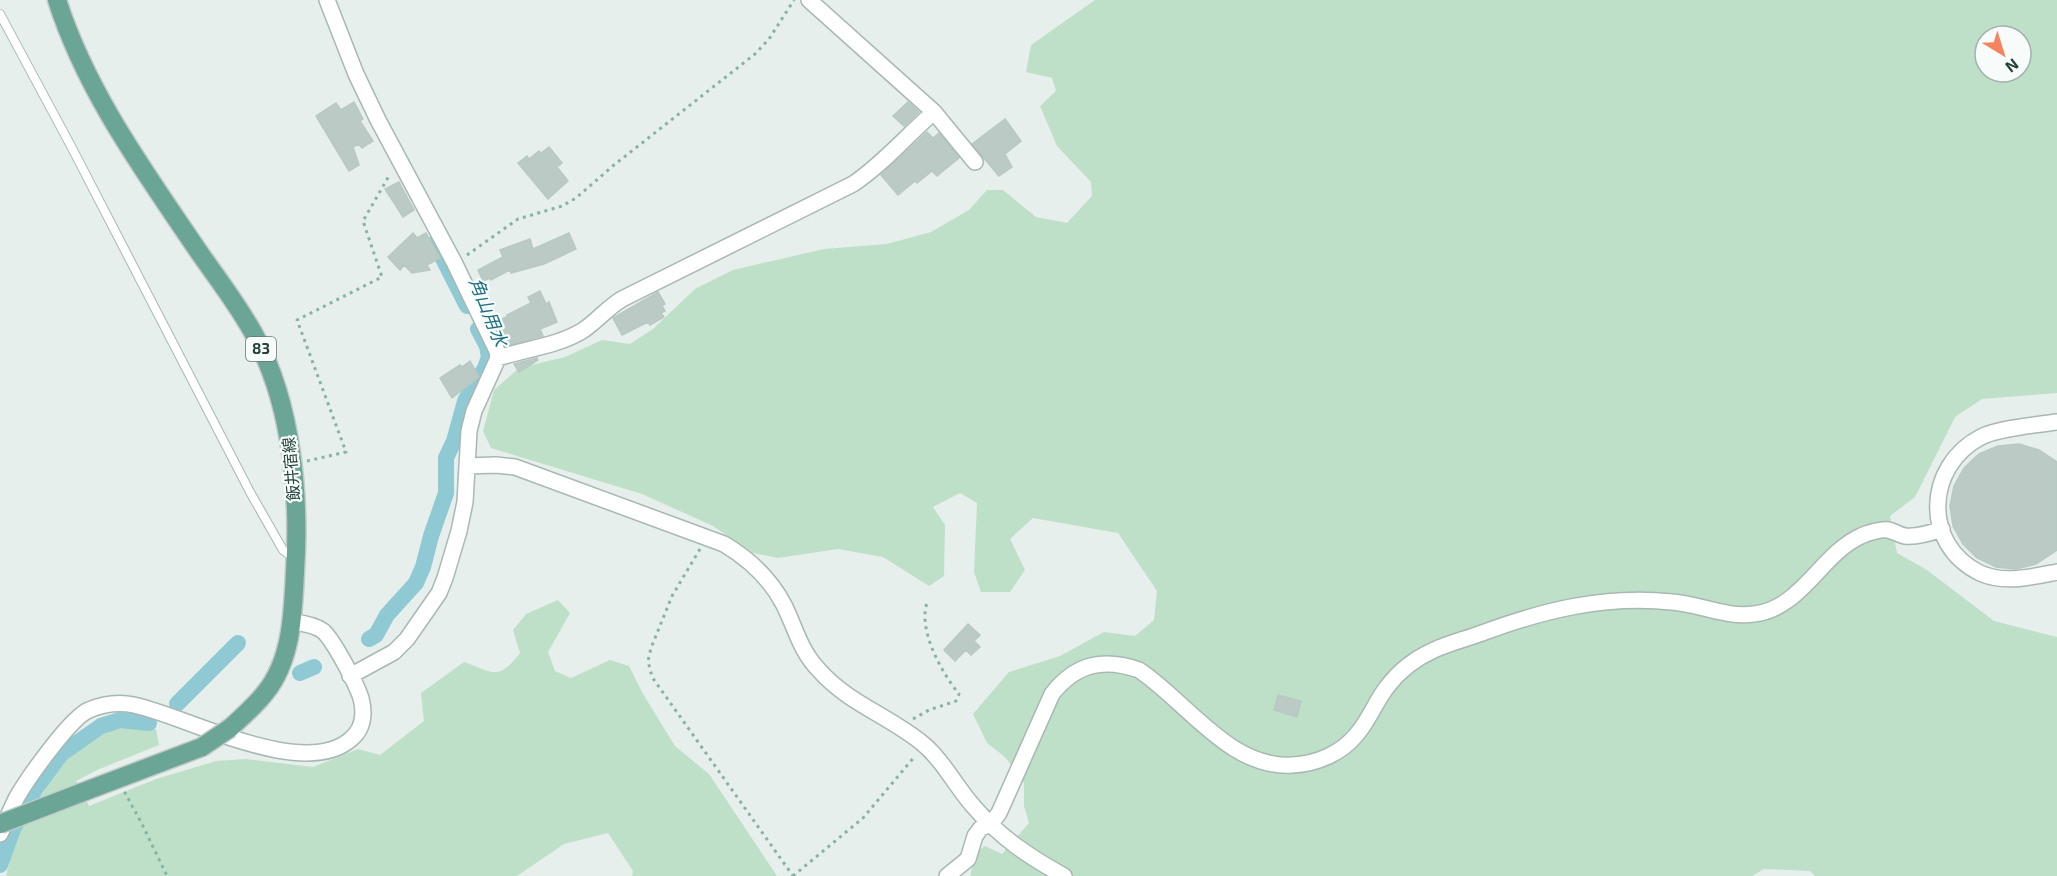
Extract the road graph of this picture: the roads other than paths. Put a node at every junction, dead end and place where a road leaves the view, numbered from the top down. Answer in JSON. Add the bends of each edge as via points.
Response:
{"nodes":[{"id":1,"x":57,"y":0,"type":"edge"},
{"id":2,"x":327,"y":0,"type":"edge"},
{"id":3,"x":809,"y":0,"type":"edge"},
{"id":4,"x":0,"y":14,"type":"edge"},
{"id":5,"x":934,"y":112,"type":"junction"},
{"id":6,"x":975,"y":162,"type":"dead end"},
{"id":7,"x":498,"y":358,"type":"junction"},
{"id":8,"x":2057,"y":422,"type":"edge"},
{"id":9,"x":467,"y":466,"type":"junction"},
{"id":10,"x":1942,"y":529,"type":"junction"},
{"id":11,"x":296,"y":560,"type":"junction"},
{"id":12,"x":2057,"y":573,"type":"edge"},
{"id":13,"x":293,"y":622,"type":"junction"},
{"id":14,"x":350,"y":676,"type":"junction"},
{"id":15,"x":0,"y":824,"type":"edge"},
{"id":16,"x":990,"y":824,"type":"junction"},
{"id":17,"x":0,"y":834,"type":"edge"},
{"id":18,"x":947,"y":876,"type":"edge"},
{"id":19,"x":1064,"y":876,"type":"edge"}],
"edges":[{"from":1,"to":11,"type":"main road","name":"飯井宿線","number":"83","via":[[66,30],[130,150],[256,338],[281,400],[293,465]]},
{"from":2,"to":7,"type":"street","via":[[356,74],[454,262]]},
{"from":3,"to":5,"type":"street"},
{"from":4,"to":11,"type":"lane","via":[[250,492],[283,550]]},
{"from":5,"to":6,"type":"street"},
{"from":5,"to":7,"type":"street","via":[[872,172],[853,184],[609,306],[579,332]]},
{"from":7,"to":9,"type":"street","via":[[468,431]]},
{"from":8,"to":10,"type":"street","via":[[1982,436],[1961,450],[1946,470],[1938,493]]},
{"from":9,"to":14,"type":"street","via":[[459,531],[439,593],[394,652]]},
{"from":9,"to":16,"type":"street","via":[[515,467],[724,544],[743,555],[759,569],[783,605],[803,650],[818,669],[848,695],[924,745]]},
{"from":10,"to":12,"type":"street","via":[[1961,560],[1981,573],[2004,579]]},
{"from":10,"to":16,"type":"street","via":[[1905,536],[1886,529],[1862,535],[1773,610],[1740,615],[1674,602],[1614,600],[1529,616],[1434,650],[1388,684],[1350,742],[1310,764],[1276,766],[1241,754],[1140,670],[1123,664],[1090,666],[1061,682],[1052,694],[999,813]]},
{"from":11,"to":13,"type":"main road","name":"飯井宿線","number":"83"},
{"from":13,"to":14,"type":"street","via":[[322,630]]},
{"from":13,"to":15,"type":"main road","name":"飯井宿線","number":"83","bridge":true,"via":[[285,656],[267,692],[230,728],[202,747]]},
{"from":14,"to":17,"type":"street","via":[[364,715],[359,732],[346,744],[326,751],[296,752],[254,746],[131,705],[106,704],[87,710],[70,723],[24,787]]},
{"from":16,"to":18,"type":"street","via":[[975,836],[968,859]]},
{"from":16,"to":19,"type":"street","via":[[1029,857]]}]}
